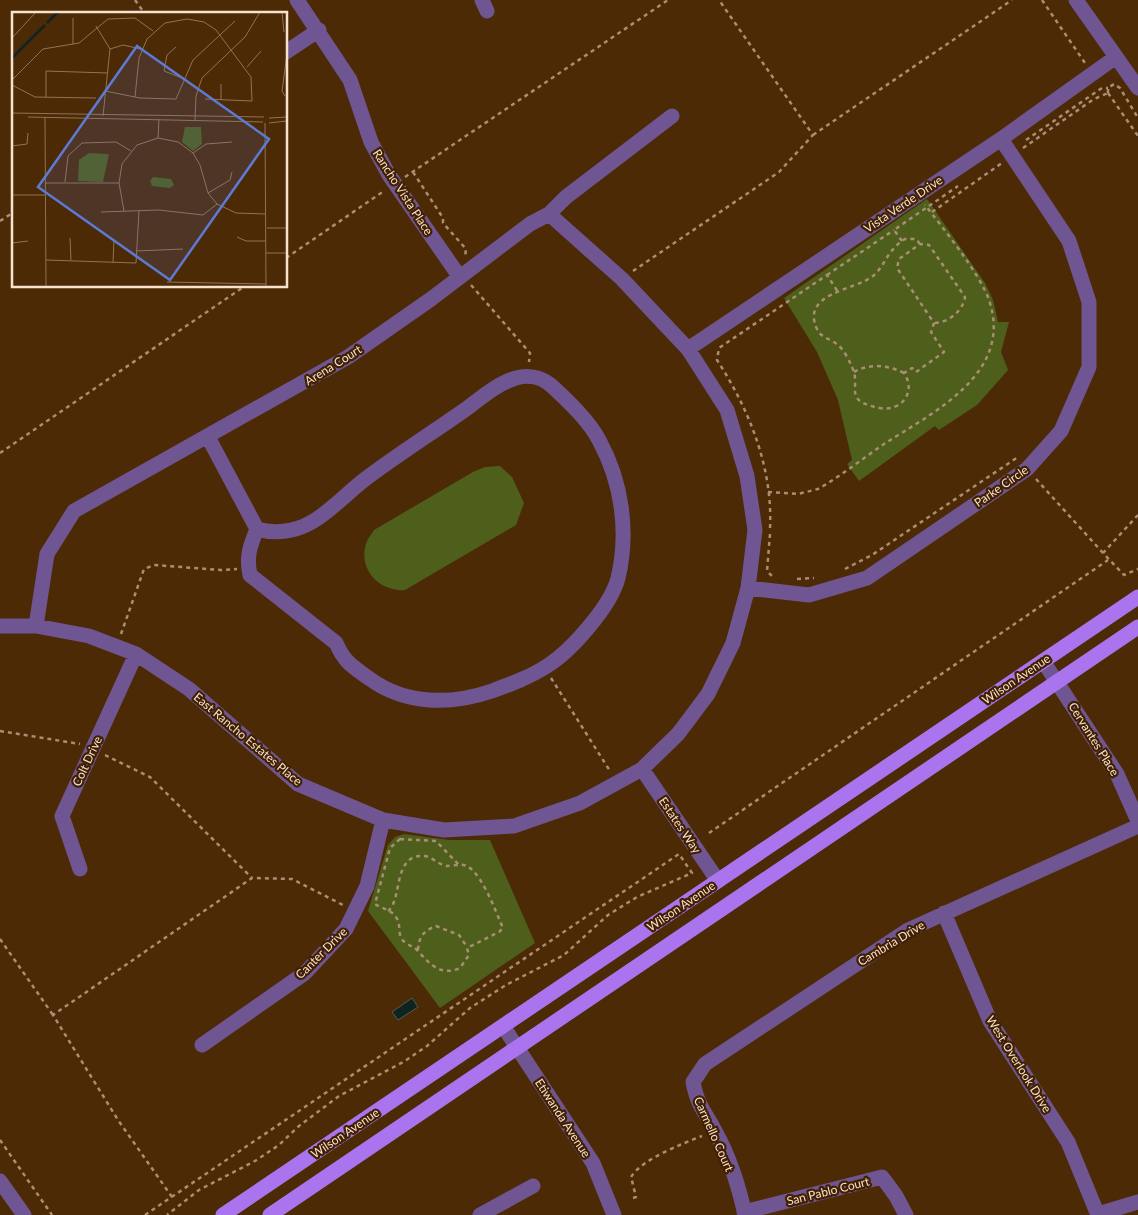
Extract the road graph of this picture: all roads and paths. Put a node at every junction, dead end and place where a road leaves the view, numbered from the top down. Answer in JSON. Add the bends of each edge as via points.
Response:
{"nodes":[{"id":1,"x":136,"y":0,"type":"edge"},
{"id":2,"x":297,"y":0,"type":"edge"},
{"id":3,"x":668,"y":0,"type":"edge"},
{"id":4,"x":719,"y":0,"type":"edge"},
{"id":5,"x":1012,"y":0,"type":"edge"},
{"id":6,"x":1042,"y":0,"type":"edge"},
{"id":7,"x":1076,"y":0,"type":"edge"},
{"id":8,"x":144,"y":12,"type":"edge"},
{"id":9,"x":319,"y":30,"type":"junction"},
{"id":10,"x":288,"y":51,"type":"edge"},
{"id":11,"x":1116,"y":56,"type":"junction"},
{"id":12,"x":1092,"y":73,"type":"junction"},
{"id":13,"x":1102,"y":88,"type":"dead end"},
{"id":14,"x":1138,"y":88,"type":"edge"},
{"id":15,"x":672,"y":116,"type":"dead end"},
{"id":16,"x":1138,"y":118,"type":"edge"},
{"id":17,"x":812,"y":135,"type":"junction"},
{"id":18,"x":1138,"y":136,"type":"edge"},
{"id":19,"x":1001,"y":139,"type":"junction"},
{"id":20,"x":395,"y":184,"type":"junction"},
{"id":21,"x":932,"y":212,"type":"dead end"},
{"id":22,"x":12,"y":213,"type":"edge"},
{"id":23,"x":549,"y":214,"type":"junction"},
{"id":24,"x":0,"y":221,"type":"edge"},
{"id":25,"x":894,"y":230,"type":"dead end"},
{"id":26,"x":920,"y":244,"type":"junction"},
{"id":27,"x":288,"y":257,"type":"edge"},
{"id":28,"x":828,"y":275,"type":"junction"},
{"id":29,"x":459,"y":276,"type":"junction"},
{"id":30,"x":622,"y":279,"type":"junction"},
{"id":31,"x":242,"y":288,"type":"edge"},
{"id":32,"x":838,"y":292,"type":"junction"},
{"id":33,"x":934,"y":324,"type":"junction"},
{"id":34,"x":688,"y":349,"type":"junction"},
{"id":35,"x":854,"y":372,"type":"junction"},
{"id":36,"x":904,"y":373,"type":"junction"},
{"id":37,"x":208,"y":437,"type":"junction"},
{"id":38,"x":0,"y":453,"type":"edge"},
{"id":39,"x":1138,"y":515,"type":"edge"},
{"id":40,"x":257,"y":529,"type":"junction"},
{"id":41,"x":1108,"y":560,"type":"junction"},
{"id":42,"x":248,"y":568,"type":"junction"},
{"id":43,"x":1138,"y":569,"type":"edge"},
{"id":44,"x":748,"y":588,"type":"junction"},
{"id":45,"x":1138,"y":597,"type":"edge"},
{"id":46,"x":0,"y":626,"type":"edge"},
{"id":47,"x":36,"y":626,"type":"junction"},
{"id":48,"x":1138,"y":627,"type":"edge"},
{"id":49,"x":116,"y":647,"type":"junction"},
{"id":50,"x":136,"y":654,"type":"junction"},
{"id":51,"x":1043,"y":661,"type":"junction"},
{"id":52,"x":544,"y":668,"type":"junction"},
{"id":53,"x":1058,"y":682,"type":"junction"},
{"id":54,"x":0,"y":731,"type":"edge"},
{"id":55,"x":93,"y":749,"type":"junction"},
{"id":56,"x":642,"y":769,"type":"junction"},
{"id":57,"x":617,"y":782,"type":"junction"},
{"id":58,"x":383,"y":820,"type":"junction"},
{"id":59,"x":1138,"y":822,"type":"edge"},
{"id":60,"x":1138,"y":826,"type":"edge"},
{"id":61,"x":709,"y":833,"type":"dead end"},
{"id":62,"x":459,"y":865,"type":"junction"},
{"id":63,"x":80,"y":869,"type":"dead end"},
{"id":64,"x":252,"y":878,"type":"junction"},
{"id":65,"x":718,"y":881,"type":"junction"},
{"id":66,"x":355,"y":911,"type":"junction"},
{"id":67,"x":388,"y":911,"type":"junction"},
{"id":68,"x":944,"y":913,"type":"junction"},
{"id":69,"x":0,"y":939,"type":"edge"},
{"id":70,"x":467,"y":948,"type":"junction"},
{"id":71,"x":418,"y":950,"type":"junction"},
{"id":72,"x":53,"y":1016,"type":"junction"},
{"id":73,"x":503,"y":1026,"type":"junction"},
{"id":74,"x":202,"y":1045,"type":"dead end"},
{"id":75,"x":517,"y":1047,"type":"junction"},
{"id":76,"x":694,"y":1082,"type":"joint"},
{"id":77,"x":715,"y":1130,"type":"junction"},
{"id":78,"x":0,"y":1140,"type":"edge"},
{"id":79,"x":0,"y":1181,"type":"edge"},
{"id":80,"x":533,"y":1186,"type":"dead end"},
{"id":81,"x":172,"y":1197,"type":"junction"},
{"id":82,"x":633,"y":1198,"type":"dead end"},
{"id":83,"x":1138,"y":1202,"type":"edge"},
{"id":84,"x":745,"y":1213,"type":"edge"},
{"id":85,"x":1098,"y":1214,"type":"edge"},
{"id":86,"x":24,"y":1215,"type":"edge"},
{"id":87,"x":52,"y":1215,"type":"edge"},
{"id":88,"x":145,"y":1215,"type":"edge"},
{"id":89,"x":167,"y":1215,"type":"edge"},
{"id":90,"x":223,"y":1215,"type":"edge"},
{"id":91,"x":270,"y":1215,"type":"edge"},
{"id":92,"x":480,"y":1215,"type":"edge"},
{"id":93,"x":614,"y":1215,"type":"edge"},
{"id":94,"x":906,"y":1215,"type":"edge"}],
"edges":[{"from":1,"to":8,"type":"path"},
{"from":2,"to":9,"type":"street","name":"Rancho Vista Place"},
{"from":3,"to":20,"type":"path"},
{"from":4,"to":17,"type":"path"},
{"from":5,"to":17,"type":"path"},
{"from":6,"to":12,"type":"path"},
{"from":7,"to":11,"type":"street"},
{"from":9,"to":10,"type":"street"},
{"from":9,"to":20,"type":"street","name":"Rancho Vista Place","via":[[350,80],[371,142]]},
{"from":11,"to":12,"type":"street","name":"Vista Verde Drive"},
{"from":11,"to":14,"type":"street"},
{"from":12,"to":13,"type":"path"},
{"from":12,"to":19,"type":"street","name":"Vista Verde Drive"},
{"from":15,"to":23,"type":"street","name":"Arena Court","via":[[566,196]]},
{"from":16,"to":18,"type":"path","via":[[1120,88],[1114,84],[1108,88],[1108,93]]},
{"from":17,"to":30,"type":"path","via":[[779,172]]},
{"from":19,"to":34,"type":"street","name":"Vista Verde Drive"},
{"from":19,"to":44,"type":"street","name":"Parke Circle","via":[[1069,241],[1089,302],[1089,367],[1061,431],[1027,469],[867,578],[809,594]]},
{"from":20,"to":27,"type":"path"},
{"from":20,"to":29,"type":"street","name":"Rancho Vista Place"},
{"from":21,"to":28,"type":"path","via":[[989,300],[993,326],[990,350],[974,379],[954,399],[818,489],[798,494],[768,492],[758,445],[738,393],[717,360],[719,348]]},
{"from":22,"to":24,"type":"path"},
{"from":23,"to":29,"type":"street","name":"Arena Court","via":[[530,224]]},
{"from":23,"to":30,"type":"street","name":"East Rancho Estates Place"},
{"from":25,"to":28,"type":"path"},
{"from":26,"to":32,"type":"path","via":[[916,239],[905,239],[889,251],[874,276]]},
{"from":26,"to":33,"type":"path","via":[[899,258],[897,268]]},
{"from":26,"to":33,"type":"path","via":[[929,245],[965,298],[963,307],[956,314]]},
{"from":28,"to":32,"type":"path"},
{"from":29,"to":37,"type":"street","name":"Arena Court","via":[[348,357]]},
{"from":30,"to":34,"type":"street","name":"East Rancho Estates Place"},
{"from":31,"to":38,"type":"path"},
{"from":32,"to":35,"type":"path","via":[[826,296],[820,304],[815,312],[815,324],[820,333],[841,348]]},
{"from":33,"to":36,"type":"path","via":[[931,332],[944,352],[916,372],[912,368]]},
{"from":34,"to":44,"type":"street","name":"East Rancho Estates Place","via":[[727,410],[747,476],[755,530]]},
{"from":35,"to":36,"type":"path","via":[[868,365],[877,365]]},
{"from":35,"to":36,"type":"path","via":[[854,392],[859,400],[880,409],[894,408],[904,402],[909,392]]},
{"from":37,"to":40,"type":"street"},
{"from":37,"to":47,"type":"street","name":"Arena Court","via":[[74,511],[47,554]]},
{"from":39,"to":41,"type":"path","via":[[1102,553]]},
{"from":40,"to":42,"type":"street","via":[[248,549]]},
{"from":40,"to":52,"type":"street","via":[[269,533],[295,530],[312,523],[376,472],[500,384],[528,376],[540,379],[571,405],[598,438],[615,474],[622,509],[622,545],[617,580],[578,641]]},
{"from":41,"to":43,"type":"path","via":[[1124,576]]},
{"from":41,"to":61,"type":"path"},
{"from":42,"to":49,"type":"path","via":[[221,570],[154,565],[144,569]]},
{"from":42,"to":52,"type":"street","via":[[250,575],[336,643],[343,659],[377,684],[400,695],[449,701],[515,683]]},
{"from":44,"to":56,"type":"street","name":"East Rancho Estates Place","via":[[733,643],[708,694],[678,734]]},
{"from":45,"to":51,"type":"main road","name":"Wilson Avenue"},
{"from":46,"to":47,"type":"street","name":"East Rancho Estates Place"},
{"from":47,"to":49,"type":"street","name":"East Rancho Estates Place","via":[[89,636]]},
{"from":48,"to":53,"type":"main road","name":"Wilson Avenue"},
{"from":49,"to":50,"type":"street","name":"East Rancho Estates Place"},
{"from":50,"to":55,"type":"street","name":"Colt Drive"},
{"from":50,"to":58,"type":"street","name":"East Rancho Estates Place","via":[[189,689],[298,784]]},
{"from":51,"to":53,"type":"street","name":"Cervantes Place"},
{"from":51,"to":65,"type":"main road","name":"Wilson Avenue"},
{"from":52,"to":57,"type":"path"},
{"from":53,"to":59,"type":"street","name":"Cervantes Place","via":[[1117,774]]},
{"from":53,"to":75,"type":"main road","name":"Wilson Avenue"},
{"from":54,"to":55,"type":"path","via":[[81,744]]},
{"from":55,"to":63,"type":"street","name":"Colt Drive","via":[[62,816]]},
{"from":55,"to":64,"type":"path","via":[[150,778]]},
{"from":56,"to":57,"type":"street","name":"East Rancho Estates Place"},
{"from":56,"to":65,"type":"street","name":"Estates Way"},
{"from":57,"to":58,"type":"street","name":"East Rancho Estates Place","via":[[580,803],[514,826],[444,830]]},
{"from":58,"to":66,"type":"street","name":"Canter Drive","via":[[367,886]]},
{"from":60,"to":68,"type":"street","name":"Cambria Drive"},
{"from":62,"to":67,"type":"path","via":[[447,866],[424,856],[412,860],[402,869],[394,902]]},
{"from":62,"to":67,"type":"path","via":[[436,842],[400,839],[390,848],[375,904]]},
{"from":62,"to":70,"type":"path","via":[[464,864],[477,873],[503,928]]},
{"from":64,"to":66,"type":"path","via":[[292,879]]},
{"from":64,"to":72,"type":"path"},
{"from":65,"to":73,"type":"main road","name":"Wilson Avenue"},
{"from":66,"to":74,"type":"street","name":"Canter Drive","via":[[346,929],[305,973]]},
{"from":67,"to":71,"type":"path","via":[[397,918],[404,942]]},
{"from":68,"to":76,"type":"street","name":"Cambria Drive","via":[[908,930],[705,1064]]},
{"from":68,"to":85,"type":"street","name":"West Overlook Drive","via":[[990,1021],[1068,1142]]},
{"from":69,"to":72,"type":"path"},
{"from":70,"to":71,"type":"path","via":[[459,935],[436,926],[419,939]]},
{"from":70,"to":71,"type":"path","via":[[469,955],[464,963],[450,971],[436,968],[424,960]]},
{"from":72,"to":81,"type":"path","via":[[118,1120]]},
{"from":73,"to":75,"type":"street","name":"Etiwanda Avenue"},
{"from":73,"to":90,"type":"main road","name":"Wilson Avenue"},
{"from":75,"to":91,"type":"main road","name":"Wilson Avenue"},
{"from":75,"to":93,"type":"street","name":"Etiwanda Avenue","via":[[593,1163]]},
{"from":76,"to":77,"type":"street","name":"Carmello Court","via":[[703,1112]]},
{"from":77,"to":82,"type":"path","via":[[642,1165],[631,1177],[636,1196]]},
{"from":77,"to":84,"type":"street","name":"Carmello Court"},
{"from":78,"to":87,"type":"path"},
{"from":79,"to":86,"type":"street"},
{"from":80,"to":92,"type":"street"},
{"from":81,"to":88,"type":"path"},
{"from":81,"to":89,"type":"path","via":[[679,854],[692,873],[637,897],[608,914],[564,955],[484,999],[405,1061],[339,1096],[279,1145],[199,1190]]},
{"from":83,"to":85,"type":"street"},
{"from":84,"to":94,"type":"street","name":"San Pablo Court","via":[[882,1177]]}]}
